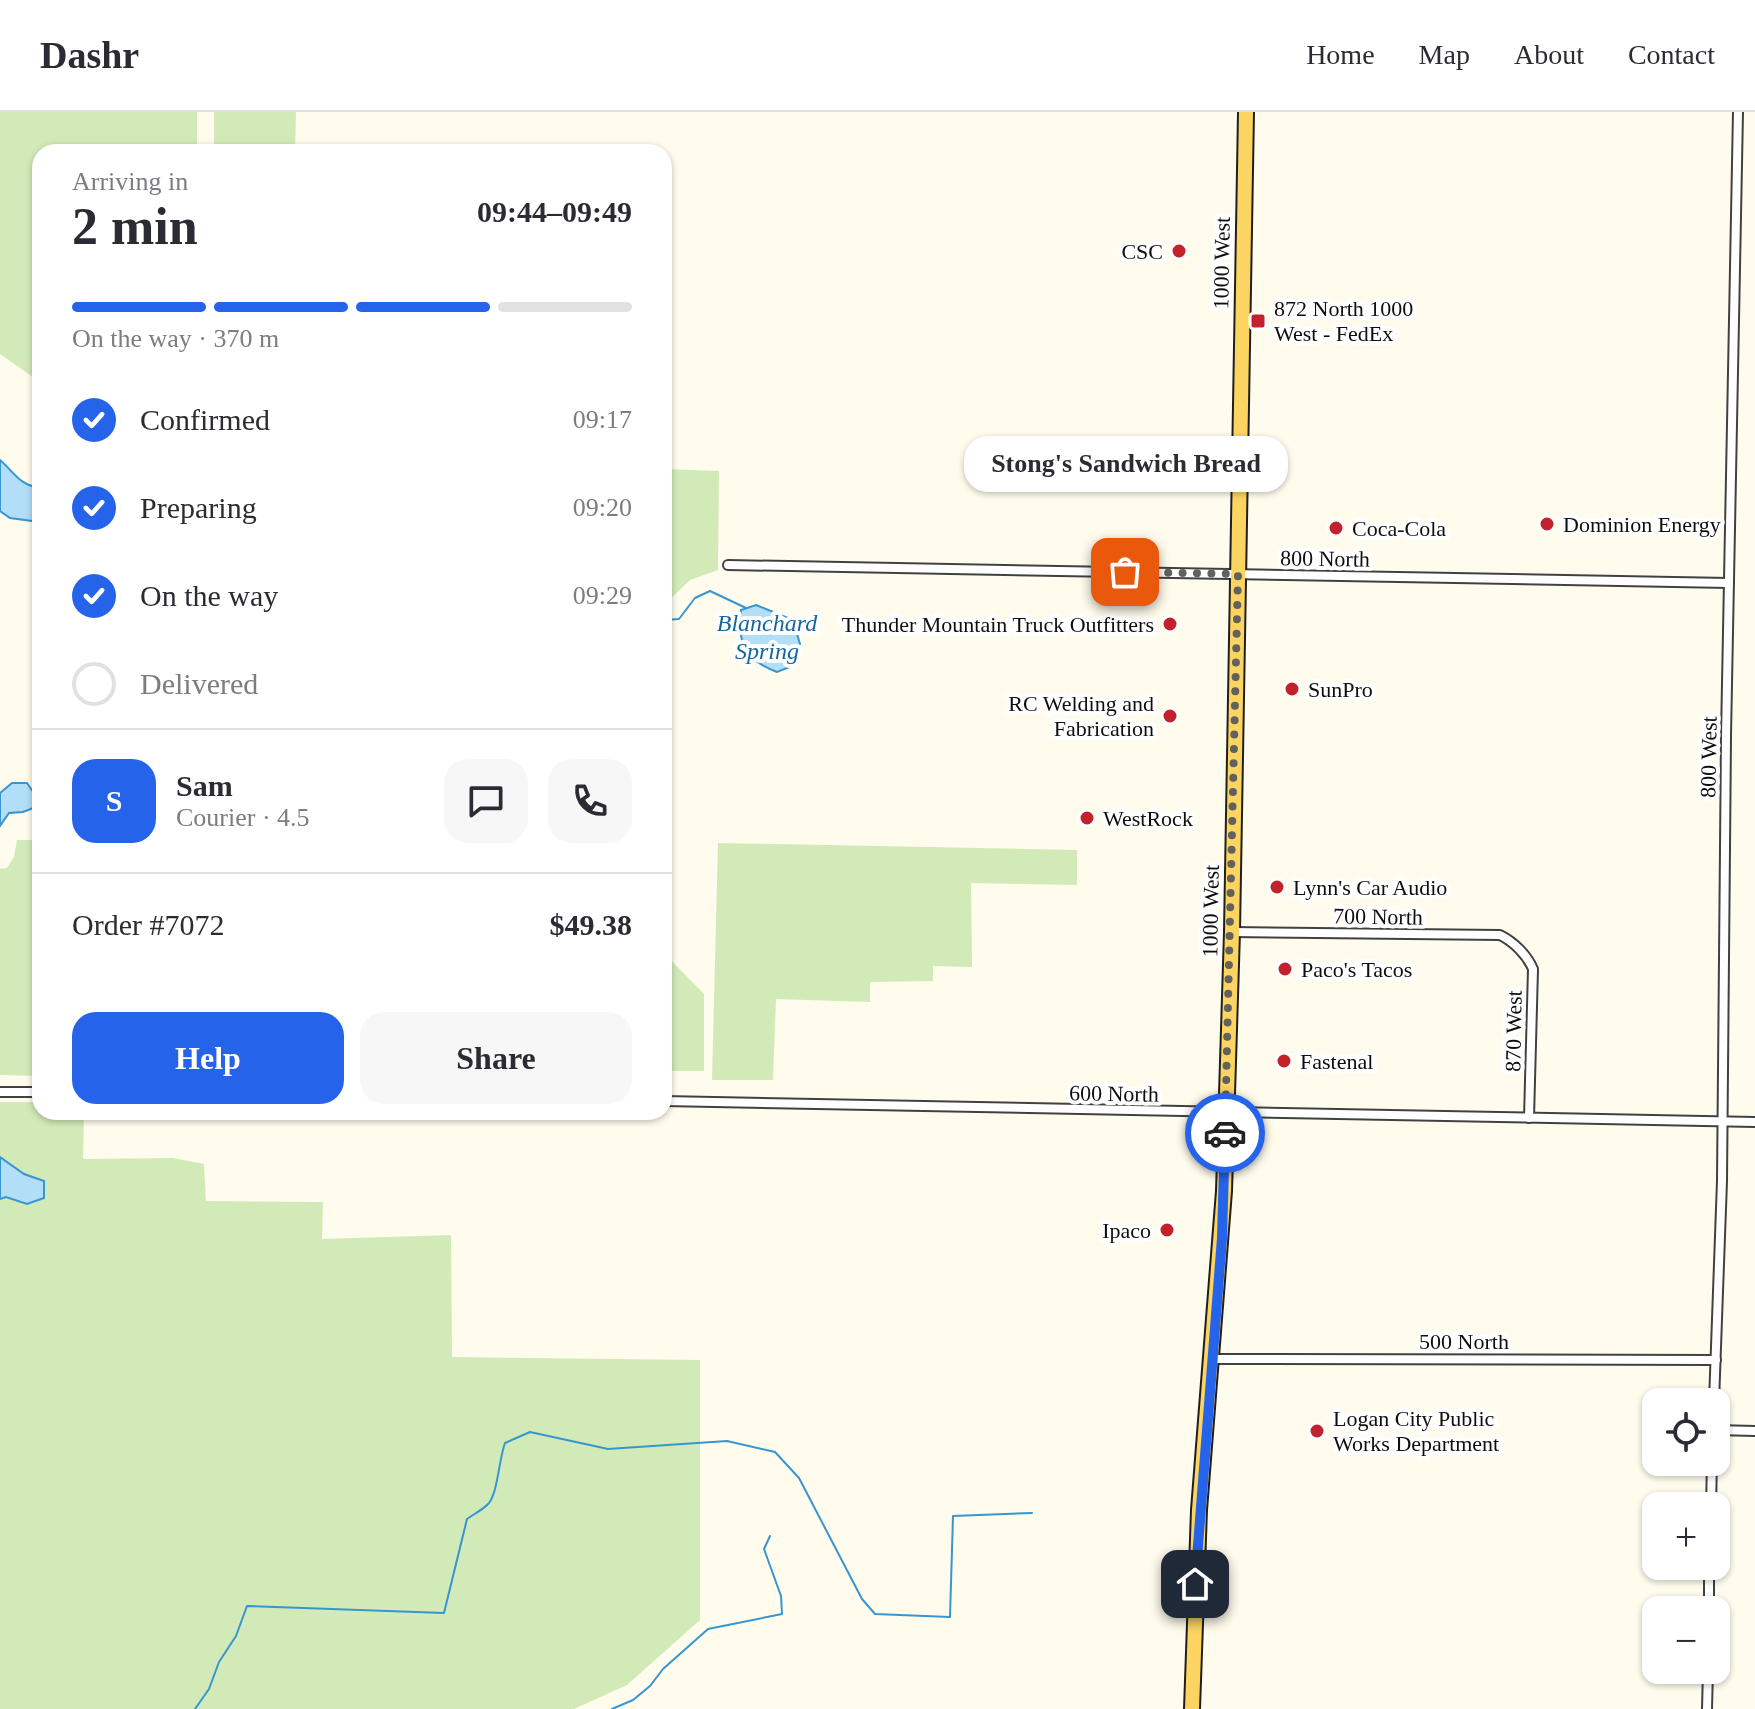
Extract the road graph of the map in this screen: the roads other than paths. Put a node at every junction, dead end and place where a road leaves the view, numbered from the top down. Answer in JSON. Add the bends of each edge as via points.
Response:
{"nodes":[{"id":1,"x":1246,"y":112,"type":"edge"},
{"id":2,"x":1738,"y":112,"type":"edge"},
{"id":3,"x":728,"y":565,"type":"dead end"},
{"id":4,"x":1238,"y":574,"type":"junction"},
{"id":5,"x":1729,"y":583,"type":"junction"},
{"id":6,"x":1232,"y":932,"type":"junction"},
{"id":7,"x":1519,"y":949,"type":"joint"},
{"id":8,"x":0,"y":1092,"type":"edge"},
{"id":9,"x":32,"y":1092,"type":"edge"},
{"id":10,"x":672,"y":1101,"type":"edge"},
{"id":11,"x":1226,"y":1113,"type":"junction"},
{"id":12,"x":1529,"y":1118,"type":"junction"},
{"id":13,"x":1722,"y":1121,"type":"junction"},
{"id":14,"x":1755,"y":1122,"type":"edge"},
{"id":15,"x":1212,"y":1359,"type":"junction"},
{"id":16,"x":1716,"y":1360,"type":"junction"},
{"id":17,"x":1715,"y":1388,"type":"edge"},
{"id":18,"x":1730,"y":1430,"type":"edge"},
{"id":19,"x":1755,"y":1431,"type":"edge"},
{"id":20,"x":1708,"y":1684,"type":"edge"},
{"id":21,"x":1192,"y":1709,"type":"edge"},
{"id":22,"x":1707,"y":1709,"type":"edge"}],
"edges":[{"from":1,"to":4,"type":"main road","name":"1000 West"},
{"from":2,"to":5,"type":"street","name":"800 West"},
{"from":3,"to":4,"type":"street","name":"800 North"},
{"from":4,"to":5,"type":"street","name":"800 North"},
{"from":4,"to":6,"type":"main road","name":"1000 West"},
{"from":5,"to":13,"type":"street","name":"800 West"},
{"from":6,"to":7,"type":"street","name":"700 North","via":[[1500,935]]},
{"from":6,"to":11,"type":"main road","name":"1000 West"},
{"from":7,"to":12,"type":"street","name":"870 West","via":[[1533,969]]},
{"from":8,"to":9,"type":"street"},
{"from":10,"to":11,"type":"street","name":"600 North"},
{"from":11,"to":12,"type":"street","name":"600 North"},
{"from":11,"to":15,"type":"main road","name":"1000 West"},
{"from":12,"to":13,"type":"street","name":"600 North"},
{"from":13,"to":14,"type":"street","name":"600 North"},
{"from":13,"to":16,"type":"street","name":"800 West"},
{"from":15,"to":16,"type":"street","name":"500 North"},
{"from":15,"to":21,"type":"main road","name":"1000 West"},
{"from":16,"to":17,"type":"street","name":"800 West"},
{"from":18,"to":19,"type":"street"},
{"from":20,"to":22,"type":"street"}]}
